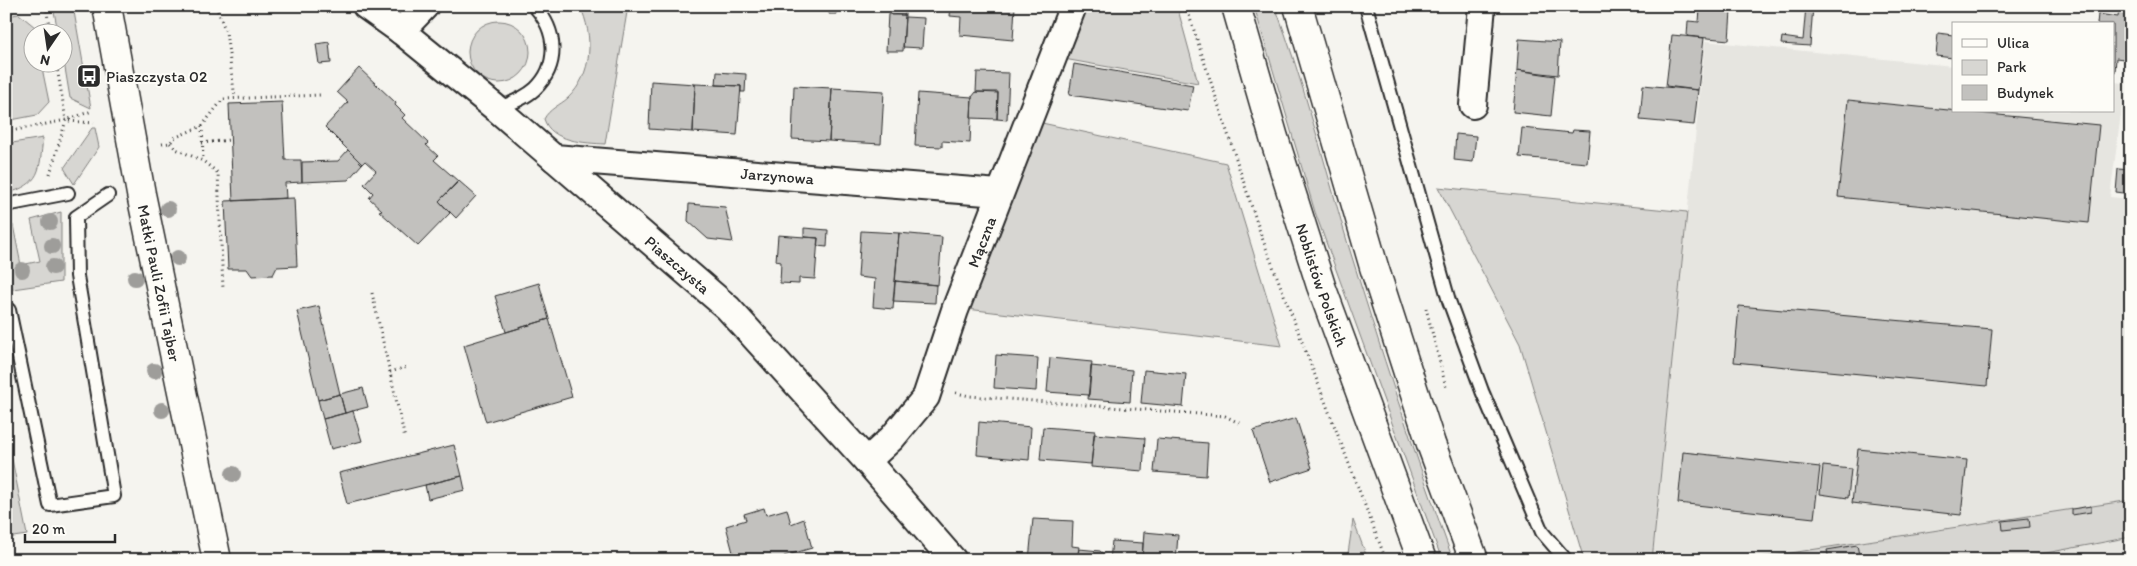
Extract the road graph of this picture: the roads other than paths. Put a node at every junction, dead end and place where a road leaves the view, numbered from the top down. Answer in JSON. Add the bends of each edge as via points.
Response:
{"nodes":[{"id":1,"x":107,"y":6,"type":"edge"},
{"id":2,"x":366,"y":6,"type":"edge"},
{"id":3,"x":534,"y":6,"type":"edge"},
{"id":4,"x":1073,"y":6,"type":"edge"},
{"id":5,"x":1236,"y":6,"type":"edge"},
{"id":6,"x":1298,"y":6,"type":"edge"},
{"id":7,"x":1366,"y":6,"type":"edge"},
{"id":8,"x":1482,"y":6,"type":"edge"},
{"id":9,"x":426,"y":7,"type":"edge"},
{"id":10,"x":401,"y":31,"type":"junction"},
{"id":11,"x":1473,"y":105,"type":"dead end"},
{"id":12,"x":496,"y":109,"type":"junction"},
{"id":13,"x":554,"y":158,"type":"junction"},
{"id":14,"x":68,"y":193,"type":"dead end"},
{"id":15,"x":999,"y":193,"type":"junction"},
{"id":16,"x":108,"y":195,"type":"dead end"},
{"id":17,"x":6,"y":205,"type":"edge"},
{"id":18,"x":9,"y":310,"type":"dead end"},
{"id":19,"x":867,"y":461,"type":"junction"},
{"id":20,"x":217,"y":560,"type":"edge"},
{"id":21,"x":953,"y":560,"type":"edge"},
{"id":22,"x":1422,"y":560,"type":"edge"},
{"id":23,"x":1474,"y":560,"type":"edge"},
{"id":24,"x":1566,"y":560,"type":"edge"}],
"edges":[{"from":1,"to":20,"type":"main road","name":"Matki Pauli Zofii Tajber","via":[[139,185]]},
{"from":2,"to":10,"type":"street","name":"Piaszczysta"},
{"from":3,"to":12,"type":"lane","via":[[544,16],[552,34],[551,64],[534,90]]},
{"from":4,"to":15,"type":"street","name":"Mączna"},
{"from":5,"to":22,"type":"main road","name":"Noblistów Polskich","via":[[1322,286]]},
{"from":6,"to":23,"type":"main road","via":[[1377,277],[1431,444]]},
{"from":7,"to":24,"type":"lane","via":[[1449,301],[1482,391],[1542,532]]},
{"from":8,"to":11,"type":"street"},
{"from":9,"to":10,"type":"street"},
{"from":10,"to":12,"type":"street","name":"Piaszczysta"},
{"from":12,"to":13,"type":"street","name":"Piaszczysta"},
{"from":13,"to":15,"type":"street","name":"Jarzynowa"},
{"from":13,"to":19,"type":"street","name":"Piaszczysta","via":[[728,308]]},
{"from":14,"to":17,"type":"lane"},
{"from":15,"to":19,"type":"street","name":"Mączna","via":[[955,310],[932,385],[918,408]]},
{"from":16,"to":18,"type":"lane","via":[[76,217],[77,276],[114,496],[50,505]]},
{"from":19,"to":21,"type":"street","name":"Piaszczysta"}]}
